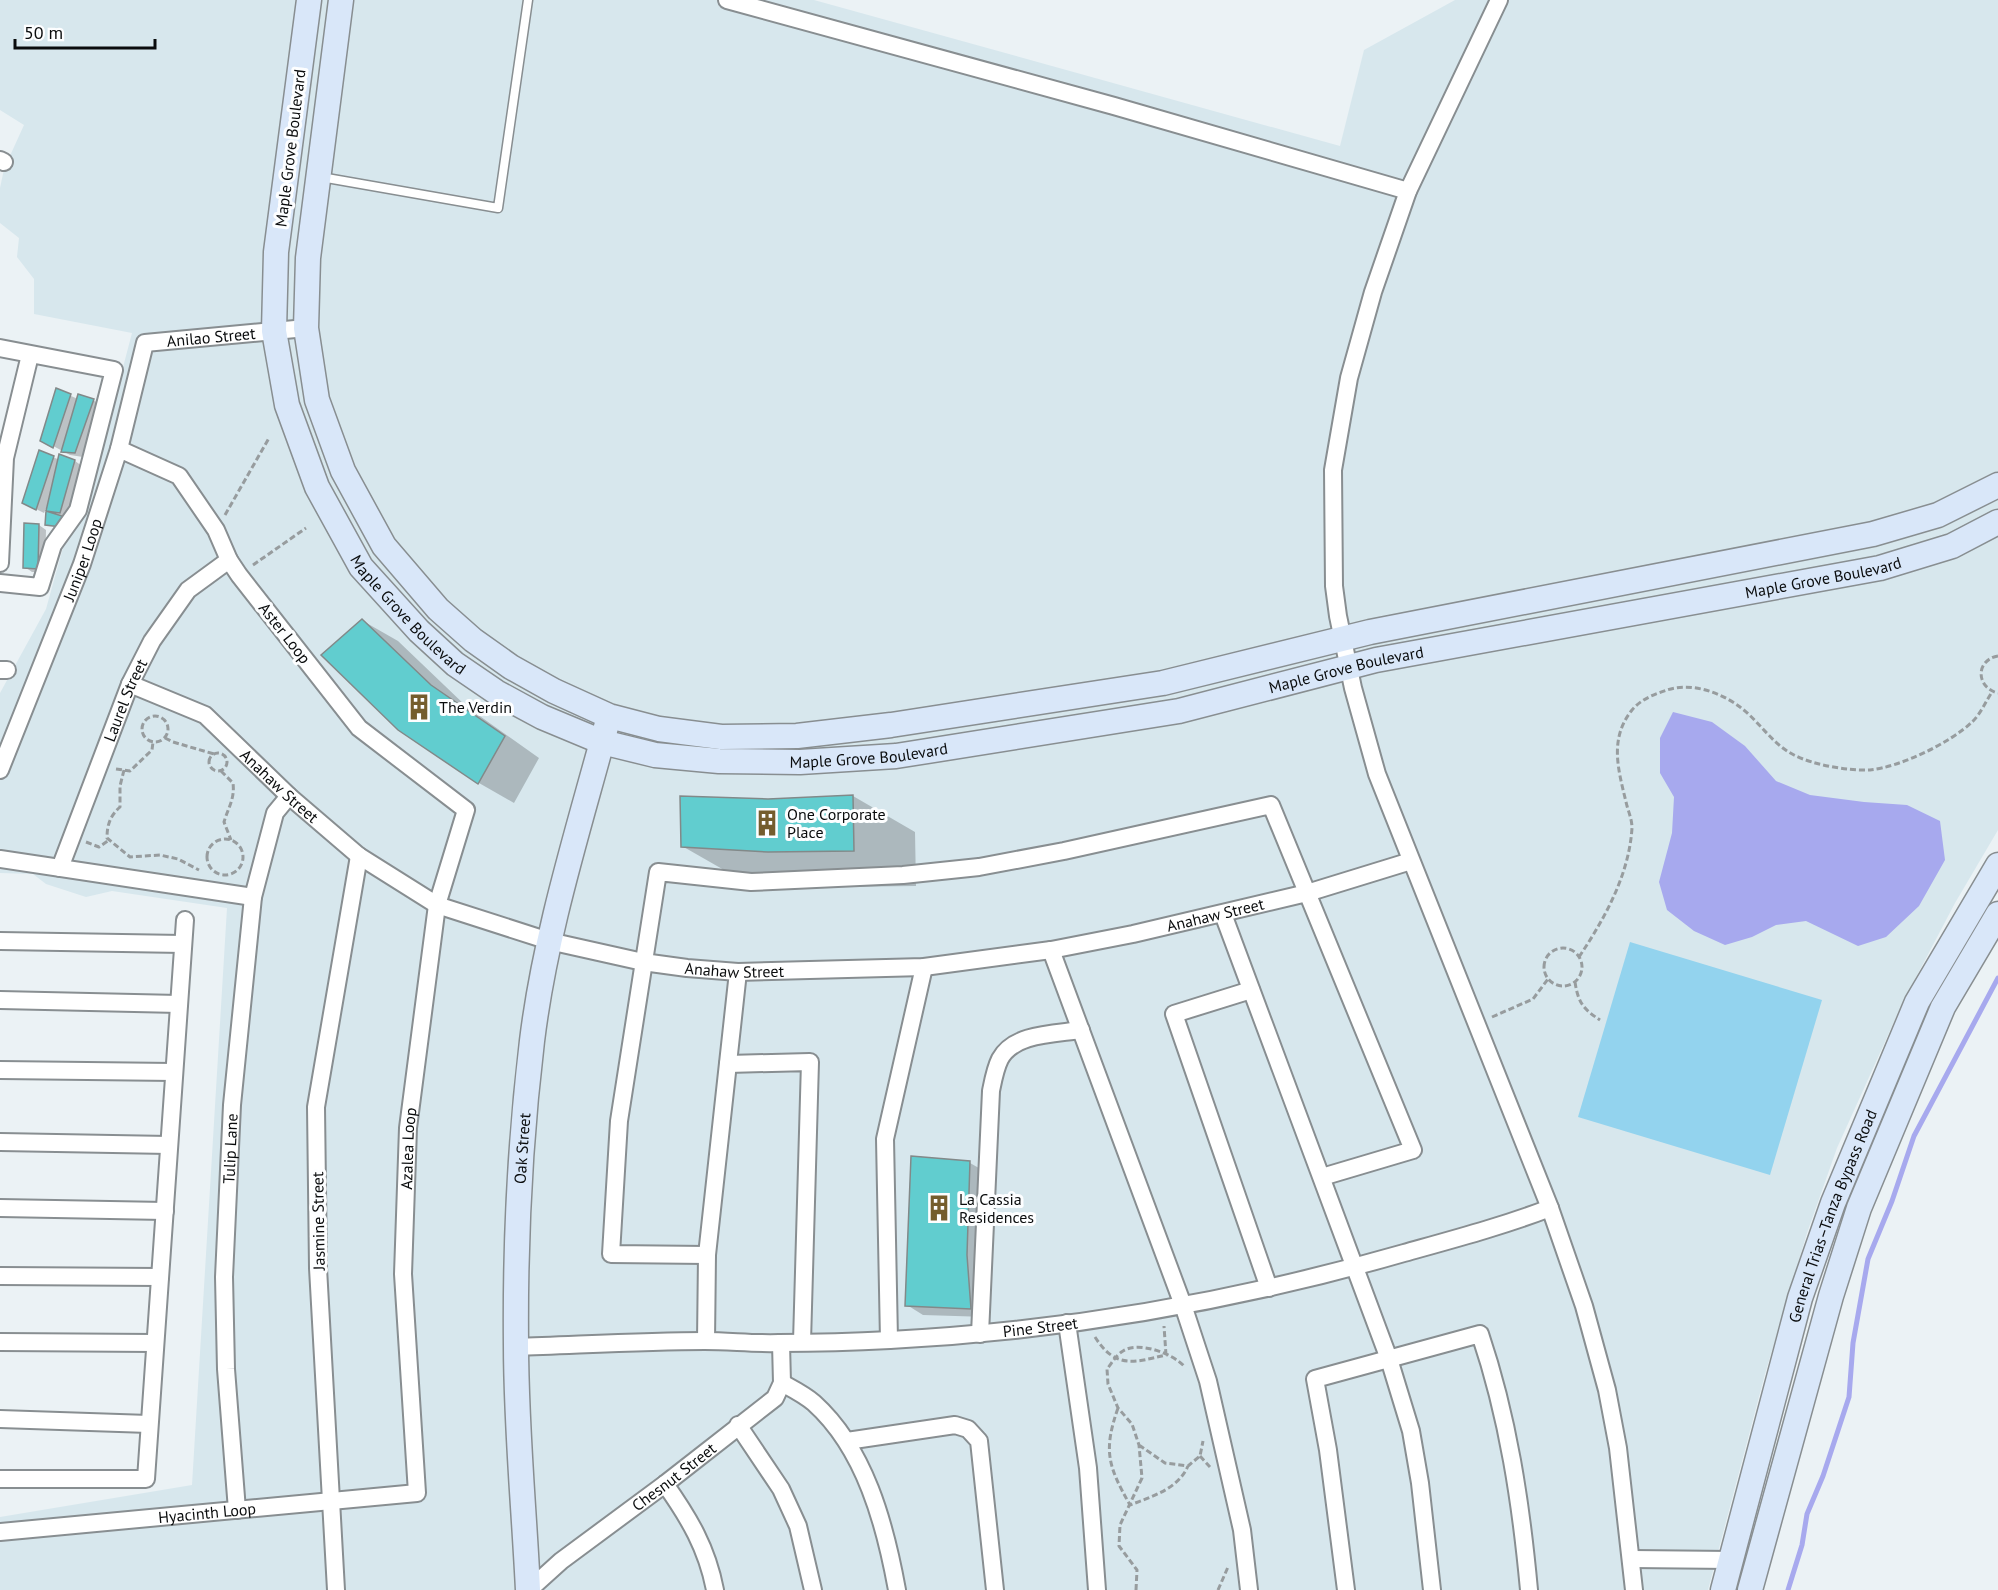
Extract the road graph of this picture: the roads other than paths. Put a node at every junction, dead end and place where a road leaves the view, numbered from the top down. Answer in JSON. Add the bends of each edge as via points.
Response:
{"nodes":[{"id":1,"x":309,"y":0,"type":"edge"},
{"id":2,"x":341,"y":0,"type":"edge"},
{"id":3,"x":528,"y":0,"type":"edge"},
{"id":4,"x":727,"y":0,"type":"edge"},
{"id":5,"x":1499,"y":0,"type":"edge"},
{"id":6,"x":317,"y":177,"type":"junction"},
{"id":7,"x":1408,"y":191,"type":"junction"},
{"id":8,"x":306,"y":328,"type":"junction"},
{"id":9,"x":274,"y":331,"type":"junction"},
{"id":10,"x":145,"y":343,"type":"joint"},
{"id":11,"x":0,"y":348,"type":"edge"},
{"id":12,"x":30,"y":354,"type":"junction"},
{"id":13,"x":119,"y":449,"type":"junction"},
{"id":14,"x":1998,"y":485,"type":"edge"},
{"id":15,"x":1998,"y":522,"type":"edge"},
{"id":16,"x":229,"y":560,"type":"junction"},
{"id":17,"x":0,"y":564,"type":"edge"},
{"id":18,"x":0,"y":583,"type":"edge"},
{"id":19,"x":1342,"y":638,"type":"junction"},
{"id":20,"x":1349,"y":667,"type":"junction"},
{"id":21,"x":130,"y":684,"type":"junction"},
{"id":22,"x":609,"y":716,"type":"junction"},
{"id":23,"x":602,"y":742,"type":"junction"},
{"id":24,"x":0,"y":770,"type":"edge"},
{"id":25,"x":289,"y":796,"type":"junction"},
{"id":26,"x":466,"y":810,"type":"joint"},
{"id":27,"x":359,"y":856,"type":"junction"},
{"id":28,"x":0,"y":859,"type":"edge"},
{"id":29,"x":1411,"y":861,"type":"junction"},
{"id":30,"x":1998,"y":865,"type":"edge"},
{"id":31,"x":60,"y":868,"type":"junction"},
{"id":32,"x":1307,"y":893,"type":"junction"},
{"id":33,"x":253,"y":897,"type":"junction"},
{"id":34,"x":437,"y":905,"type":"junction"},
{"id":35,"x":1222,"y":914,"type":"junction"},
{"id":36,"x":1998,"y":914,"type":"edge"},
{"id":37,"x":185,"y":920,"type":"dead end"},
{"id":38,"x":0,"y":941,"type":"edge"},
{"id":39,"x":549,"y":941,"type":"junction"},
{"id":40,"x":183,"y":944,"type":"junction"},
{"id":41,"x":1052,"y":950,"type":"junction"},
{"id":42,"x":643,"y":962,"type":"junction"},
{"id":43,"x":924,"y":967,"type":"junction"},
{"id":44,"x":738,"y":972,"type":"junction"},
{"id":45,"x":1251,"y":990,"type":"junction"},
{"id":46,"x":0,"y":1000,"type":"edge"},
{"id":47,"x":179,"y":1004,"type":"junction"},
{"id":48,"x":1081,"y":1030,"type":"junction"},
{"id":49,"x":728,"y":1064,"type":"junction"},
{"id":50,"x":0,"y":1070,"type":"edge"},
{"id":51,"x":174,"y":1072,"type":"junction"},
{"id":52,"x":0,"y":1142,"type":"edge"},
{"id":53,"x":169,"y":1145,"type":"junction"},
{"id":54,"x":1322,"y":1177,"type":"junction"},
{"id":55,"x":0,"y":1208,"type":"edge"},
{"id":56,"x":1551,"y":1208,"type":"junction"},
{"id":57,"x":165,"y":1211,"type":"junction"},
{"id":58,"x":707,"y":1255,"type":"junction"},
{"id":59,"x":1355,"y":1267,"type":"junction"},
{"id":60,"x":0,"y":1276,"type":"edge"},
{"id":61,"x":160,"y":1277,"type":"junction"},
{"id":62,"x":1269,"y":1288,"type":"junction"},
{"id":63,"x":1183,"y":1305,"type":"junction"},
{"id":64,"x":1067,"y":1323,"type":"junction"},
{"id":65,"x":980,"y":1334,"type":"junction"},
{"id":66,"x":889,"y":1340,"type":"junction"},
{"id":67,"x":706,"y":1341,"type":"junction"},
{"id":68,"x":0,"y":1342,"type":"edge"},
{"id":69,"x":802,"y":1342,"type":"junction"},
{"id":70,"x":155,"y":1343,"type":"junction"},
{"id":71,"x":781,"y":1344,"type":"junction"},
{"id":72,"x":516,"y":1347,"type":"junction"},
{"id":73,"x":1389,"y":1359,"type":"junction"},
{"id":74,"x":782,"y":1383,"type":"junction"},
{"id":75,"x":0,"y":1419,"type":"edge"},
{"id":76,"x":149,"y":1424,"type":"junction"},
{"id":77,"x":738,"y":1425,"type":"junction"},
{"id":78,"x":847,"y":1441,"type":"junction"},
{"id":79,"x":0,"y":1479,"type":"edge"},
{"id":80,"x":665,"y":1484,"type":"junction"},
{"id":81,"x":417,"y":1493,"type":"joint"},
{"id":82,"x":331,"y":1502,"type":"junction"},
{"id":83,"x":237,"y":1510,"type":"junction"},
{"id":84,"x":0,"y":1532,"type":"edge"},
{"id":85,"x":1632,"y":1559,"type":"junction"},
{"id":86,"x":1731,"y":1560,"type":"junction"},
{"id":87,"x":709,"y":1587,"type":"edge"},
{"id":88,"x":336,"y":1590,"type":"edge"},
{"id":89,"x":528,"y":1590,"type":"edge"},
{"id":90,"x":813,"y":1590,"type":"edge"},
{"id":91,"x":897,"y":1590,"type":"edge"},
{"id":92,"x":995,"y":1590,"type":"edge"},
{"id":93,"x":1097,"y":1590,"type":"edge"},
{"id":94,"x":1249,"y":1590,"type":"edge"},
{"id":95,"x":1346,"y":1590,"type":"edge"},
{"id":96,"x":1432,"y":1590,"type":"edge"},
{"id":97,"x":1528,"y":1590,"type":"edge"},
{"id":98,"x":1634,"y":1590,"type":"edge"},
{"id":99,"x":1723,"y":1590,"type":"edge"},
{"id":100,"x":1750,"y":1590,"type":"edge"}],
"edges":[{"from":1,"to":9,"type":"street","name":"Maple Grove Boulevard","via":[[276,252]]},
{"from":2,"to":6,"type":"street","name":"Maple Grove Boulevard"},
{"from":3,"to":6,"type":"lane","via":[[498,207]]},
{"from":4,"to":7,"type":"street"},
{"from":5,"to":7,"type":"street"},
{"from":6,"to":8,"type":"street","name":"Maple Grove Boulevard","via":[[308,258]]},
{"from":7,"to":19,"type":"street","via":[[1349,378],[1333,470],[1334,586]]},
{"from":8,"to":9,"type":"street","name":"Anilao Street"},
{"from":8,"to":22,"type":"street","name":"Maple Grove Boulevard","via":[[317,400],[343,471],[384,546],[438,609],[473,639],[511,667]]},
{"from":9,"to":10,"type":"street","name":"Anilao Street"},
{"from":9,"to":23,"type":"street","name":"Maple Grove Boulevard","via":[[287,405],[317,487],[362,567],[419,631],[455,664],[524,707]]},
{"from":10,"to":13,"type":"street","name":"Juniper Loop"},
{"from":11,"to":12,"type":"street"},
{"from":12,"to":17,"type":"street","via":[[5,458]]},
{"from":12,"to":18,"type":"street","via":[[114,370],[78,510],[52,545],[40,587]]},
{"from":13,"to":16,"type":"street","name":"Aster Loop","via":[[179,476],[216,530]]},
{"from":13,"to":24,"type":"street","name":"Juniper Loop","via":[[82,564]]},
{"from":14,"to":19,"type":"street","name":"Maple Grove Boulevard","via":[[1938,515],[1873,534]]},
{"from":15,"to":20,"type":"street","name":"Maple Grove Boulevard","via":[[1952,546],[1880,568]]},
{"from":16,"to":21,"type":"street","name":"Laurel Street","via":[[189,590],[152,641]]},
{"from":16,"to":26,"type":"street","name":"Aster Loop","via":[[359,728]]},
{"from":19,"to":20,"type":"street"},
{"from":19,"to":22,"type":"street","name":"Maple Grove Boulevard","via":[[1163,683],[797,736],[721,737],[659,729]]},
{"from":20,"to":23,"type":"street","name":"Maple Grove Boulevard","via":[[1179,711],[896,756],[719,762],[655,755]]},
{"from":20,"to":29,"type":"street","via":[[1377,774]]},
{"from":21,"to":25,"type":"street","name":"Anahaw Street","via":[[205,715]]},
{"from":21,"to":31,"type":"street","name":"Laurel Street"},
{"from":22,"to":23,"type":"street","name":"Oak Street"},
{"from":23,"to":39,"type":"street","name":"Oak Street"},
{"from":25,"to":27,"type":"street","name":"Anahaw Street"},
{"from":25,"to":33,"type":"street","name":"Tulip Lane","via":[[275,813]]},
{"from":26,"to":34,"type":"street","name":"Azalea Loop"},
{"from":27,"to":34,"type":"street","name":"Anahaw Street"},
{"from":27,"to":82,"type":"street","name":"Jasmine Street","via":[[316,1107],[318,1268]]},
{"from":28,"to":31,"type":"street"},
{"from":29,"to":32,"type":"street","name":"Anahaw Street"},
{"from":29,"to":56,"type":"street"},
{"from":30,"to":86,"type":"street","name":"General Trias–Tanza Bypass Road","via":[[1917,1002],[1833,1203],[1800,1298]]},
{"from":31,"to":33,"type":"street"},
{"from":32,"to":35,"type":"street","name":"Anahaw Street"},
{"from":32,"to":42,"type":"street","via":[[1271,805],[979,867],[751,882],[658,872]]},
{"from":32,"to":54,"type":"street","via":[[1413,1150]]},
{"from":33,"to":83,"type":"street","name":"Tulip Lane","via":[[232,1105],[224,1277],[226,1369]]},
{"from":34,"to":39,"type":"street","name":"Anahaw Street"},
{"from":34,"to":81,"type":"street","name":"Azalea Loop","via":[[407,1139],[403,1274]]},
{"from":35,"to":41,"type":"street","name":"Anahaw Street"},
{"from":35,"to":45,"type":"street"},
{"from":36,"to":100,"type":"street","name":"General Trias–Tanza Bypass Road","via":[[1943,1007],[1859,1208]]},
{"from":37,"to":40,"type":"street"},
{"from":38,"to":40,"type":"street"},
{"from":39,"to":42,"type":"street","name":"Anahaw Street"},
{"from":39,"to":72,"type":"street","name":"Oak Street","via":[[532,1039],[523,1134]]},
{"from":40,"to":47,"type":"street"},
{"from":41,"to":43,"type":"street","name":"Anahaw Street"},
{"from":41,"to":48,"type":"street"},
{"from":42,"to":44,"type":"street","name":"Anahaw Street"},
{"from":42,"to":58,"type":"street","via":[[619,1121],[611,1254]]},
{"from":43,"to":44,"type":"street","name":"Anahaw Street"},
{"from":43,"to":66,"type":"street","via":[[885,1139]]},
{"from":44,"to":49,"type":"street"},
{"from":45,"to":54,"type":"street"},
{"from":45,"to":62,"type":"street","via":[[1174,1014]]},
{"from":46,"to":47,"type":"street"},
{"from":47,"to":51,"type":"street"},
{"from":48,"to":63,"type":"street"},
{"from":48,"to":65,"type":"street","via":[[1024,1039],[1000,1059],[995,1074]]},
{"from":49,"to":58,"type":"street"},
{"from":49,"to":69,"type":"street","via":[[810,1062]]},
{"from":50,"to":51,"type":"street"},
{"from":51,"to":53,"type":"street"},
{"from":52,"to":53,"type":"street"},
{"from":53,"to":57,"type":"street"},
{"from":54,"to":59,"type":"street"},
{"from":55,"to":57,"type":"street"},
{"from":56,"to":59,"type":"street","name":"Pine Street"},
{"from":56,"to":85,"type":"street","via":[[1607,1390]]},
{"from":57,"to":61,"type":"street"},
{"from":58,"to":67,"type":"street"},
{"from":59,"to":62,"type":"street","name":"Pine Street"},
{"from":59,"to":73,"type":"street"},
{"from":60,"to":61,"type":"street"},
{"from":61,"to":70,"type":"street"},
{"from":62,"to":63,"type":"street","name":"Pine Street"},
{"from":63,"to":64,"type":"street","name":"Pine Street"},
{"from":63,"to":94,"type":"street","via":[[1224,1443],[1242,1530]]},
{"from":64,"to":65,"type":"street","name":"Pine Street"},
{"from":64,"to":93,"type":"street","via":[[1088,1467]]},
{"from":65,"to":66,"type":"street","name":"Pine Street"},
{"from":66,"to":69,"type":"street","name":"Pine Street"},
{"from":67,"to":71,"type":"street","name":"Pine Street"},
{"from":67,"to":72,"type":"street","name":"Pine Street"},
{"from":68,"to":70,"type":"street"},
{"from":69,"to":71,"type":"street","name":"Pine Street"},
{"from":70,"to":76,"type":"street"},
{"from":71,"to":74,"type":"street"},
{"from":72,"to":89,"type":"street","name":"Oak Street"},
{"from":73,"to":95,"type":"street","via":[[1315,1379]]},
{"from":73,"to":96,"type":"street","via":[[1411,1431]]},
{"from":73,"to":97,"type":"street","via":[[1480,1334],[1493,1373],[1514,1469]]},
{"from":74,"to":77,"type":"street","name":"Chesnut Street","via":[[775,1398]]},
{"from":74,"to":78,"type":"street","via":[[812,1401]]},
{"from":75,"to":76,"type":"street"},
{"from":76,"to":79,"type":"street","via":[[146,1479]]},
{"from":77,"to":80,"type":"street","name":"Chesnut Street"},
{"from":77,"to":90,"type":"street","via":[[781,1489],[798,1526]]},
{"from":78,"to":91,"type":"street","via":[[879,1518]]},
{"from":78,"to":92,"type":"street","via":[[955,1425],[968,1429],[979,1441]]},
{"from":80,"to":87,"type":"street","via":[[689,1517],[703,1547]]},
{"from":80,"to":89,"type":"street","name":"Chesnut Street"},
{"from":81,"to":82,"type":"street","name":"Hyacinth Loop"},
{"from":82,"to":83,"type":"street","name":"Hyacinth Loop"},
{"from":82,"to":88,"type":"street","name":"Jasmine Street"},
{"from":83,"to":84,"type":"street","name":"Hyacinth Loop"},
{"from":85,"to":86,"type":"street"},
{"from":85,"to":98,"type":"street"},
{"from":86,"to":99,"type":"street","name":"General Trias–Tanza Bypass Road"}]}
